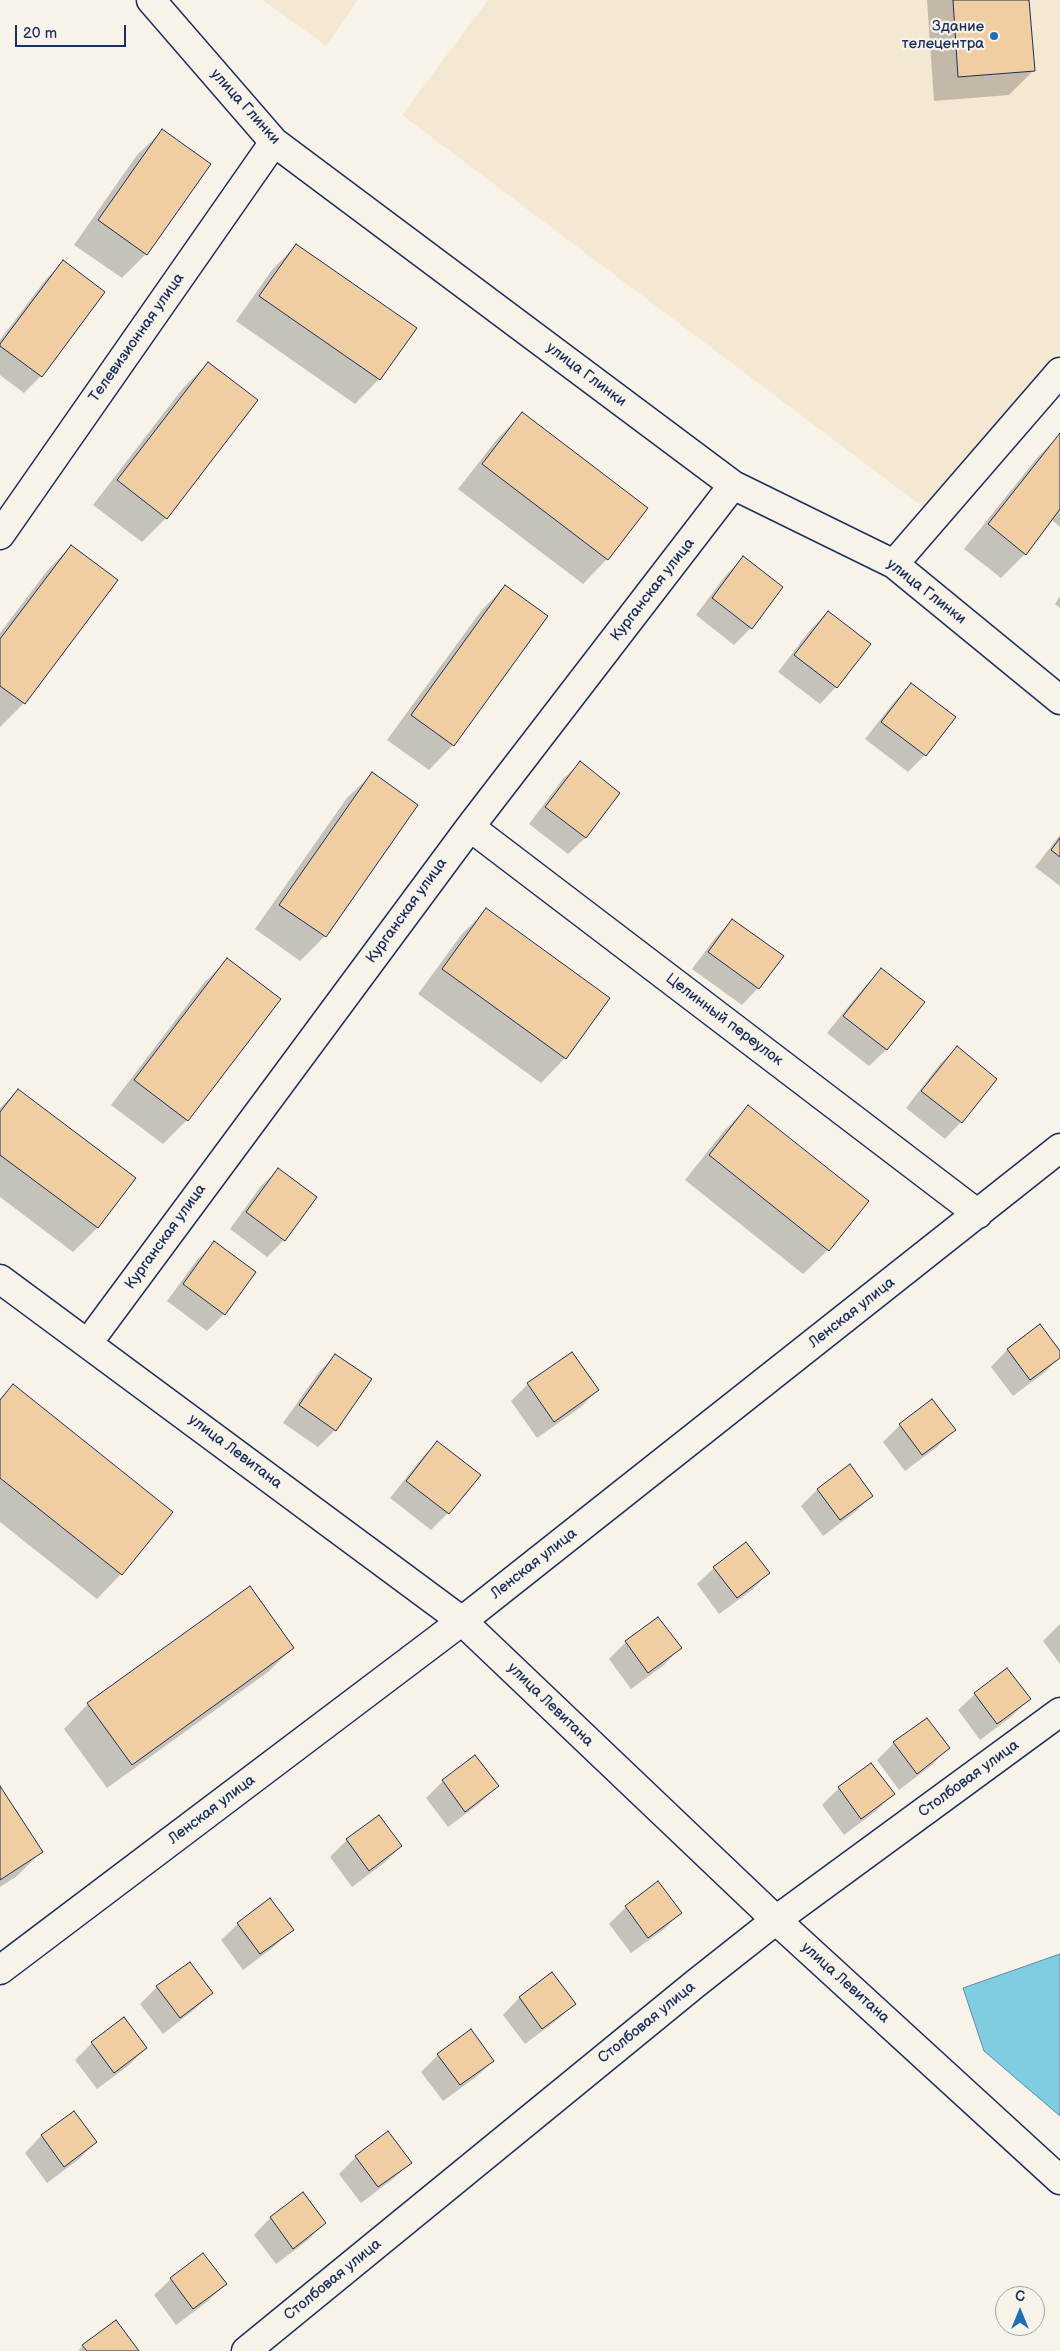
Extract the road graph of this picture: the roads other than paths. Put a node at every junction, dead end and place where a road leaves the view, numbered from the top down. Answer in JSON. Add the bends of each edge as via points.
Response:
{"nodes":[{"id":1,"x":151,"y":0,"type":"edge"},
{"id":2,"x":274,"y":142,"type":"junction"},
{"id":3,"x":1060,"y":372,"type":"edge"},
{"id":4,"x":733,"y":485,"type":"junction"},
{"id":5,"x":0,"y":535,"type":"edge"},
{"id":6,"x":894,"y":564,"type":"junction"},
{"id":7,"x":1060,"y":700,"type":"edge"},
{"id":8,"x":470,"y":827,"type":"junction"},
{"id":9,"x":1060,"y":1148,"type":"edge"},
{"id":10,"x":978,"y":1214,"type":"junction"},
{"id":11,"x":0,"y":1279,"type":"edge"},
{"id":12,"x":88,"y":1343,"type":"junction"},
{"id":13,"x":462,"y":1621,"type":"junction"},
{"id":14,"x":1060,"y":1712,"type":"edge"},
{"id":15,"x":776,"y":1920,"type":"junction"},
{"id":16,"x":0,"y":1970,"type":"edge"},
{"id":17,"x":1060,"y":2180,"type":"edge"},
{"id":18,"x":246,"y":2351,"type":"edge"}],
"edges":[{"from":1,"to":2,"type":"street","name":"улица Глинки"},
{"from":2,"to":4,"type":"street","name":"улица Глинки"},
{"from":2,"to":5,"type":"street","name":"Телевизионная улица"},
{"from":3,"to":6,"type":"street"},
{"from":4,"to":6,"type":"street","name":"улица Глинки"},
{"from":4,"to":8,"type":"street","name":"Курганская улица"},
{"from":6,"to":7,"type":"street","name":"улица Глинки"},
{"from":8,"to":10,"type":"street","name":"Целинный переулок"},
{"from":8,"to":12,"type":"street","name":"Курганская улица"},
{"from":9,"to":10,"type":"street","name":"Ленская улица"},
{"from":10,"to":13,"type":"street","name":"Ленская улица"},
{"from":11,"to":12,"type":"street","name":"улица Левитана"},
{"from":12,"to":13,"type":"street","name":"улица Левитана"},
{"from":13,"to":15,"type":"street","name":"улица Левитана"},
{"from":13,"to":16,"type":"street","name":"Ленская улица"},
{"from":14,"to":15,"type":"street","name":"Столбовая улица"},
{"from":15,"to":17,"type":"street","name":"улица Левитана"},
{"from":15,"to":18,"type":"street","name":"Столбовая улица"}]}
